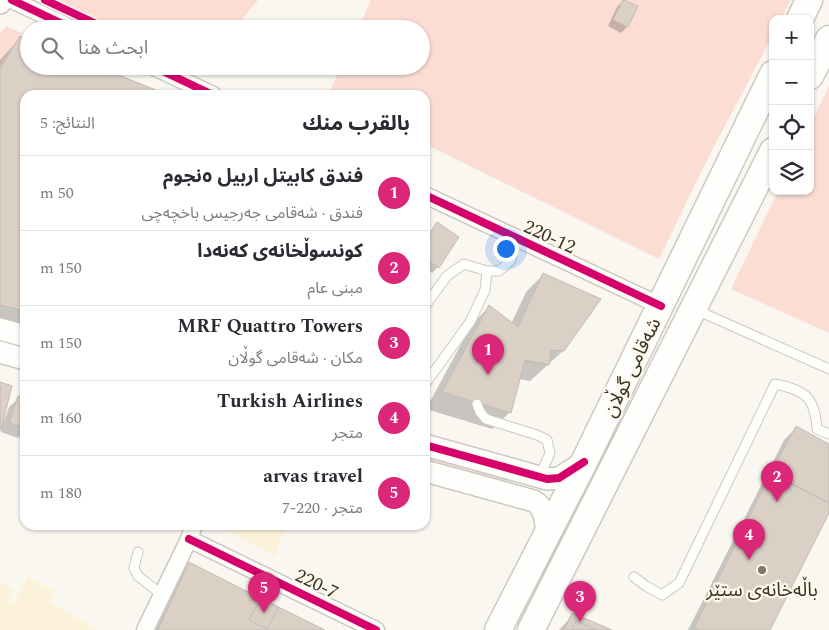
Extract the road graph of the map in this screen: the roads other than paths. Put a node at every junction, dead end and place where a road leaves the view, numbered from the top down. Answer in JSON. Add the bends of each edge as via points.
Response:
{"nodes":[{"id":1,"x":2,"y":0,"type":"edge"},
{"id":2,"x":12,"y":0,"type":"edge"},
{"id":3,"x":809,"y":0,"type":"edge"},
{"id":4,"x":0,"y":3,"type":"edge"},
{"id":5,"x":802,"y":15,"type":"edge"},
{"id":6,"x":54,"y":20,"type":"edge"},
{"id":7,"x":829,"y":39,"type":"edge"},
{"id":8,"x":814,"y":68,"type":"edge"},
{"id":9,"x":171,"y":75,"type":"edge"},
{"id":10,"x":769,"y":82,"type":"edge"},
{"id":11,"x":202,"y":90,"type":"edge"},
{"id":12,"x":769,"y":159,"type":"edge"},
{"id":13,"x":430,"y":201,"type":"edge"},
{"id":14,"x":517,"y":238,"type":"junction"},
{"id":15,"x":487,"y":271,"type":"junction"},
{"id":16,"x":430,"y":299,"type":"edge"},
{"id":17,"x":660,"y":306,"type":"junction"},
{"id":18,"x":693,"y":309,"type":"junction"},
{"id":19,"x":0,"y":329,"type":"edge"},
{"id":20,"x":20,"y":335,"type":"edge"},
{"id":21,"x":0,"y":352,"type":"edge"},
{"id":22,"x":20,"y":358,"type":"edge"},
{"id":23,"x":829,"y":369,"type":"edge"},
{"id":24,"x":430,"y":377,"type":"edge"},
{"id":25,"x":477,"y":404,"type":"dead end"},
{"id":26,"x":829,"y":434,"type":"edge"},
{"id":27,"x":430,"y":446,"type":"edge"},
{"id":28,"x":584,"y":462,"type":"junction"},
{"id":29,"x":512,"y":469,"type":"junction"},
{"id":30,"x":430,"y":471,"type":"edge"},
{"id":31,"x":540,"y":477,"type":"junction"},
{"id":32,"x":504,"y":492,"type":"junction"},
{"id":33,"x":191,"y":532,"type":"edge"},
{"id":34,"x":547,"y":534,"type":"junction"},
{"id":35,"x":138,"y":552,"type":"dead end"},
{"id":36,"x":634,"y":577,"type":"dead end"},
{"id":37,"x":161,"y":594,"type":"junction"},
{"id":38,"x":145,"y":630,"type":"edge"},
{"id":39,"x":376,"y":630,"type":"edge"},
{"id":40,"x":498,"y":630,"type":"edge"},
{"id":41,"x":531,"y":630,"type":"edge"}],
"edges":[{"from":1,"to":4,"type":"street"},
{"from":2,"to":6,"type":"street"},
{"from":3,"to":5,"type":"main road"},
{"from":7,"to":8,"type":"main road"},
{"from":9,"to":11,"type":"street"},
{"from":10,"to":17,"type":"main road","name":"شەقامی گوڵان"},
{"from":12,"to":18,"type":"main road","name":"شەقامی گوڵان"},
{"from":13,"to":14,"type":"street","name":"220-12"},
{"from":14,"to":15,"type":"lane","via":[[510,260],[499,271]]},
{"from":14,"to":17,"type":"street","name":"220-12"},
{"from":15,"to":16,"type":"lane","via":[[464,264],[447,276]]},
{"from":15,"to":24,"type":"lane","via":[[485,290],[470,322]]},
{"from":17,"to":28,"type":"main road","name":"شەقامی گوڵان"},
{"from":18,"to":23,"type":"lane"},
{"from":18,"to":41,"type":"main road","name":"شەقامی گوڵان"},
{"from":19,"to":20,"type":"street"},
{"from":21,"to":22,"type":"street"},
{"from":25,"to":31,"type":"lane","via":[[486,419],[547,440],[550,453]]},
{"from":26,"to":36,"type":"lane","via":[[817,429],[809,398],[794,388],[775,384],[679,583],[662,595]]},
{"from":27,"to":29,"type":"street"},
{"from":28,"to":31,"type":"street","via":[[556,479]]},
{"from":28,"to":34,"type":"main road","name":"شەقامی گوڵان"},
{"from":29,"to":31,"type":"street"},
{"from":29,"to":32,"type":"street","via":[[520,473],[524,483],[516,490]]},
{"from":30,"to":32,"type":"street"},
{"from":32,"to":34,"type":"street","via":[[538,502],[544,514]]},
{"from":33,"to":37,"type":"street"},
{"from":33,"to":39,"type":"street","name":"220-7"},
{"from":34,"to":40,"type":"main road","name":"شەقامی گوڵان"},
{"from":35,"to":37,"type":"lane","via":[[134,568],[138,576]]},
{"from":37,"to":38,"type":"street"}]}
